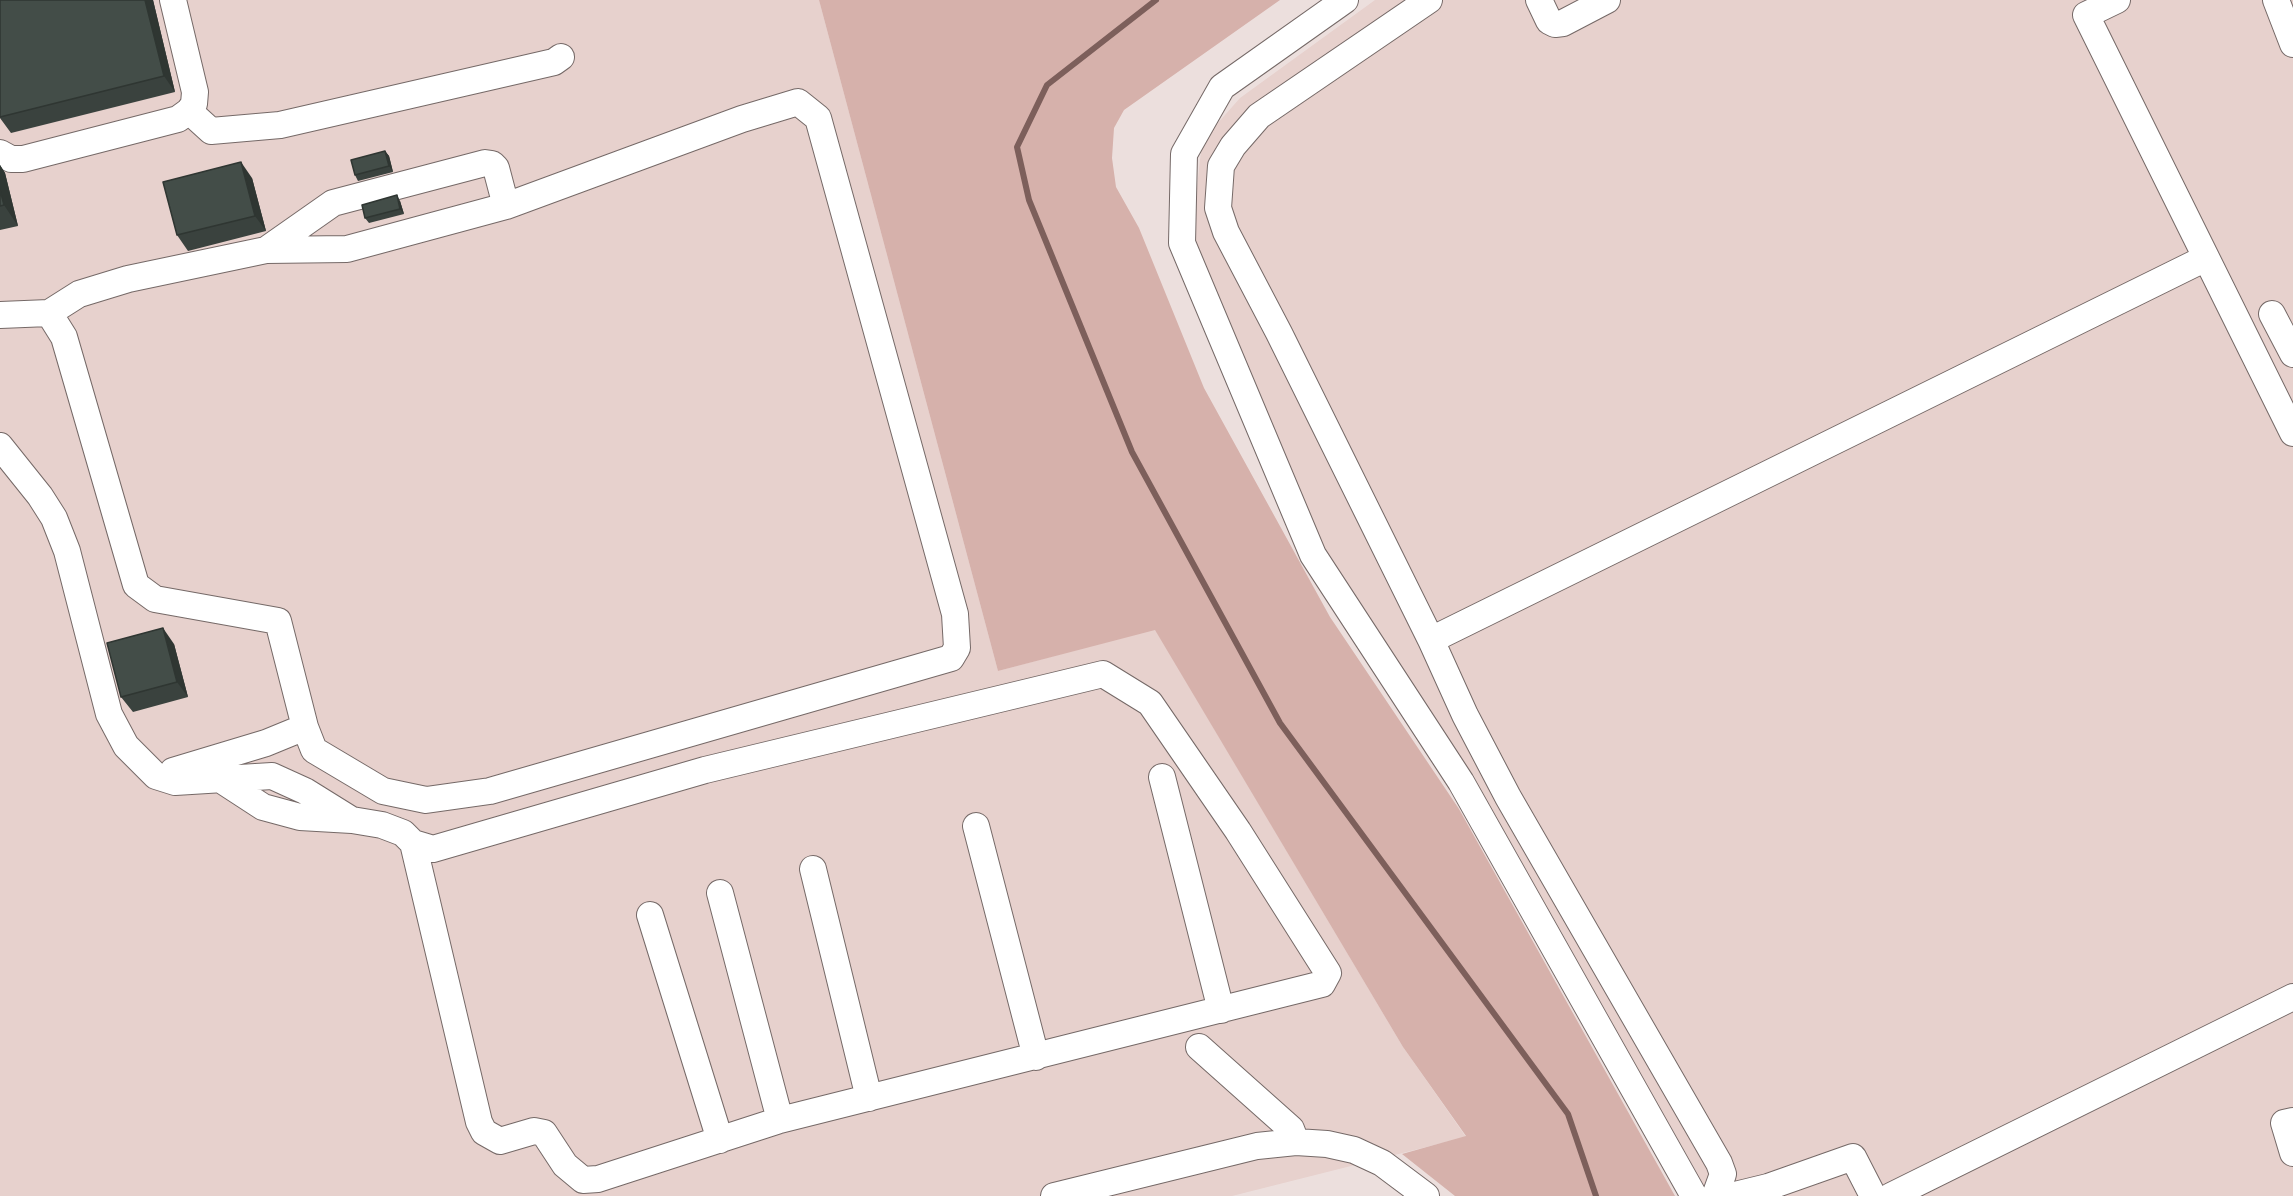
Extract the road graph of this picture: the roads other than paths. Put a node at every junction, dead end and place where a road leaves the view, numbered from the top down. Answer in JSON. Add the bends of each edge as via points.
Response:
{"nodes":[{"id":1,"x":173,"y":0,"type":"edge"},
{"id":2,"x":1345,"y":0,"type":"edge"},
{"id":3,"x":1429,"y":0,"type":"edge"},
{"id":4,"x":1539,"y":0,"type":"edge"},
{"id":5,"x":1608,"y":0,"type":"edge"},
{"id":6,"x":2117,"y":0,"type":"edge"},
{"id":7,"x":2276,"y":0,"type":"edge"},
{"id":8,"x":2293,"y":44,"type":"edge"},
{"id":9,"x":561,"y":57,"type":"dead end"},
{"id":10,"x":189,"y":111,"type":"junction"},
{"id":11,"x":0,"y":153,"type":"edge"},
{"id":12,"x":506,"y":206,"type":"junction"},
{"id":13,"x":266,"y":250,"type":"junction"},
{"id":14,"x":2206,"y":258,"type":"junction"},
{"id":15,"x":49,"y":313,"type":"junction"},
{"id":16,"x":2272,"y":314,"type":"dead end"},
{"id":17,"x":0,"y":315,"type":"edge"},
{"id":18,"x":2293,"y":354,"type":"edge"},
{"id":19,"x":2286,"y":401,"type":"edge"},
{"id":20,"x":2293,"y":433,"type":"edge"},
{"id":21,"x":0,"y":446,"type":"edge"},
{"id":22,"x":1431,"y":639,"type":"junction"},
{"id":23,"x":305,"y":727,"type":"junction"},
{"id":24,"x":156,"y":776,"type":"junction"},
{"id":25,"x":1162,"y":777,"type":"dead end"},
{"id":26,"x":976,"y":826,"type":"dead end"},
{"id":27,"x":413,"y":843,"type":"junction"},
{"id":28,"x":813,"y":869,"type":"dead end"},
{"id":29,"x":720,"y":893,"type":"dead end"},
{"id":30,"x":650,"y":915,"type":"dead end"},
{"id":31,"x":2293,"y":997,"type":"edge"},
{"id":32,"x":1221,"y":1010,"type":"junction"},
{"id":33,"x":1199,"y":1047,"type":"dead end"},
{"id":34,"x":1035,"y":1057,"type":"junction"},
{"id":35,"x":869,"y":1098,"type":"junction"},
{"id":36,"x":780,"y":1120,"type":"junction"},
{"id":37,"x":2293,"y":1121,"type":"edge"},
{"id":38,"x":720,"y":1140,"type":"junction"},
{"id":39,"x":1296,"y":1142,"type":"junction"},
{"id":40,"x":2293,"y":1153,"type":"edge"},
{"id":41,"x":1054,"y":1196,"type":"edge"},
{"id":42,"x":1425,"y":1196,"type":"edge"},
{"id":43,"x":1694,"y":1196,"type":"edge"},
{"id":44,"x":1715,"y":1196,"type":"edge"},
{"id":45,"x":1731,"y":1196,"type":"edge"},
{"id":46,"x":1873,"y":1196,"type":"edge"},
{"id":47,"x":1891,"y":1196,"type":"edge"}],
"edges":[{"from":1,"to":10,"type":"lane","via":[[195,92]]},
{"from":2,"to":43,"type":"lane","via":[[1222,87],[1184,154],[1182,243],[1313,555],[1461,782]]},
{"from":3,"to":22,"type":"lane","via":[[1259,116],[1221,166],[1218,208],[1226,232]]},
{"from":4,"to":5,"type":"lane","via":[[1549,21],[1555,24]]},
{"from":6,"to":14,"type":"lane","via":[[2086,15]]},
{"from":7,"to":8,"type":"lane"},
{"from":9,"to":10,"type":"lane","via":[[554,62],[280,125],[211,131]]},
{"from":10,"to":11,"type":"lane","via":[[178,119],[23,159],[11,159]]},
{"from":12,"to":13,"type":"lane","via":[[346,249]]},
{"from":12,"to":13,"type":"lane","via":[[496,168],[485,163],[333,203]]},
{"from":12,"to":23,"type":"lane","via":[[742,118],[798,102],[818,118],[955,614],[957,648],[951,658],[651,746],[490,790],[426,800],[383,791],[314,750]]},
{"from":13,"to":15,"type":"lane","via":[[128,279],[79,294]]},
{"from":14,"to":19,"type":"lane"},
{"from":14,"to":22,"type":"lane"},
{"from":15,"to":17,"type":"lane"},
{"from":15,"to":23,"type":"lane","via":[[68,350],[136,585],[155,598],[278,621]]},
{"from":16,"to":18,"type":"lane"},
{"from":19,"to":20,"type":"lane"},
{"from":21,"to":24,"type":"lane","via":[[54,518],[67,551],[109,714],[126,746]]},
{"from":22,"to":44,"type":"lane","via":[[1508,797],[1719,1163],[1723,1174]]},
{"from":23,"to":24,"type":"lane","via":[[266,743]]},
{"from":24,"to":27,"type":"lane","via":[[175,782],[220,779],[263,807],[300,818],[382,825],[403,833]]},
{"from":25,"to":32,"type":"lane"},
{"from":26,"to":34,"type":"lane"},
{"from":27,"to":32,"type":"lane","via":[[433,849],[447,847],[705,770],[1103,674],[1150,703],[1238,831],[1328,974],[1322,984]]},
{"from":27,"to":38,"type":"lane","via":[[484,1132],[500,1141],[534,1131],[544,1133],[565,1165],[583,1180],[598,1179]]},
{"from":28,"to":35,"type":"lane"},
{"from":29,"to":36,"type":"lane"},
{"from":30,"to":38,"type":"lane"},
{"from":31,"to":47,"type":"lane"},
{"from":32,"to":34,"type":"lane"},
{"from":33,"to":39,"type":"lane","via":[[1291,1129]]},
{"from":34,"to":35,"type":"lane"},
{"from":35,"to":36,"type":"lane"},
{"from":36,"to":38,"type":"lane"},
{"from":37,"to":40,"type":"lane","via":[[2284,1124]]},
{"from":39,"to":41,"type":"lane","via":[[1257,1146]]},
{"from":39,"to":42,"type":"lane","via":[[1354,1150],[1382,1163]]},
{"from":45,"to":46,"type":"lane","via":[[1853,1157]]}]}
